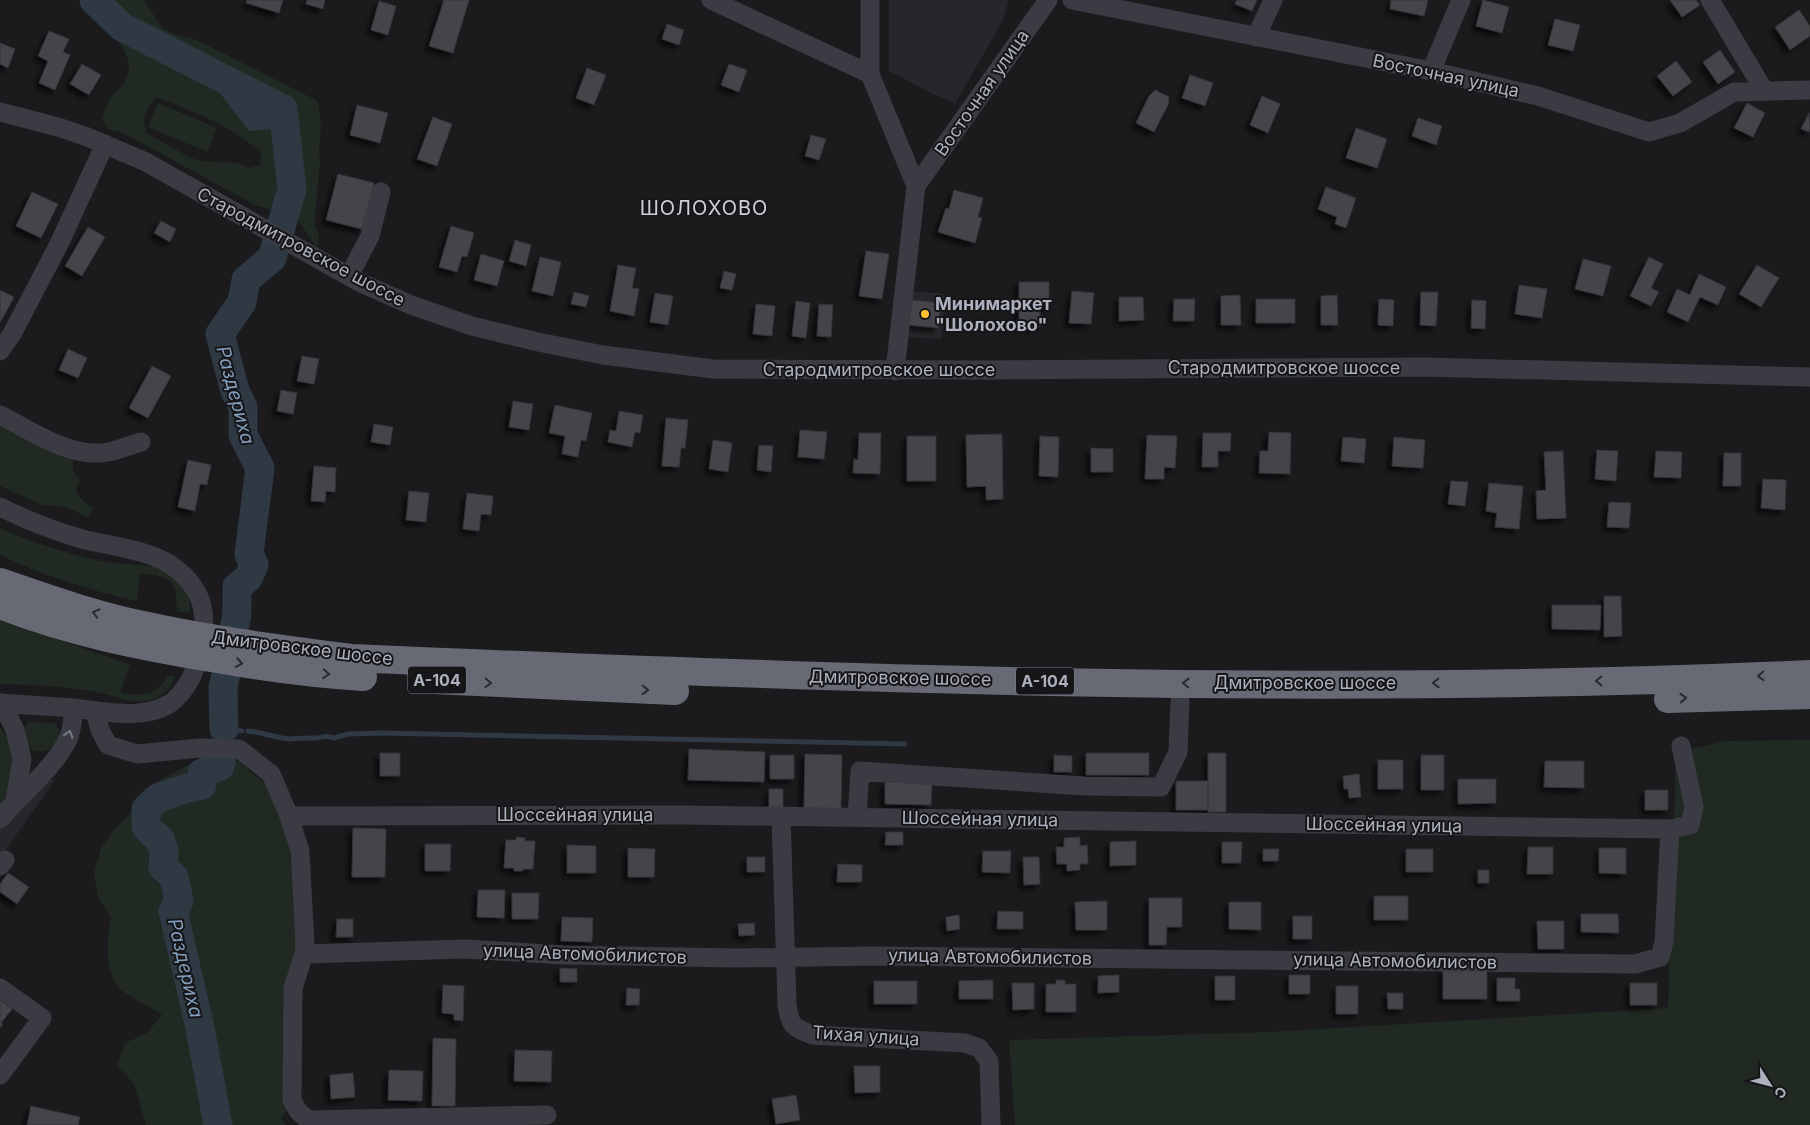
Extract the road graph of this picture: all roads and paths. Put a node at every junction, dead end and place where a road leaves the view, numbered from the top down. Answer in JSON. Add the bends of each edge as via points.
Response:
{"nodes":[{"id":1,"x":711,"y":0,"type":"edge"},
{"id":2,"x":870,"y":0,"type":"edge"},
{"id":3,"x":1048,"y":0,"type":"edge"},
{"id":4,"x":1072,"y":0,"type":"edge"},
{"id":5,"x":1273,"y":0,"type":"edge"},
{"id":6,"x":1461,"y":0,"type":"edge"},
{"id":7,"x":1710,"y":0,"type":"edge"},
{"id":8,"x":1256,"y":37,"type":"junction"},
{"id":9,"x":1431,"y":71,"type":"junction"},
{"id":10,"x":870,"y":74,"type":"junction"},
{"id":11,"x":1810,"y":90,"type":"edge"},
{"id":12,"x":1765,"y":92,"type":"junction"},
{"id":13,"x":0,"y":112,"type":"edge"},
{"id":14,"x":105,"y":144,"type":"junction"},
{"id":15,"x":924,"y":187,"type":"junction"},
{"id":16,"x":380,"y":192,"type":"dead end"},
{"id":17,"x":349,"y":276,"type":"junction"},
{"id":18,"x":0,"y":351,"type":"edge"},
{"id":19,"x":895,"y":371,"type":"junction"},
{"id":20,"x":1810,"y":377,"type":"edge"},
{"id":21,"x":0,"y":414,"type":"edge"},
{"id":22,"x":141,"y":442,"type":"dead end"},
{"id":23,"x":0,"y":507,"type":"edge"},
{"id":24,"x":0,"y":582,"type":"edge"},
{"id":25,"x":0,"y":605,"type":"edge"},
{"id":26,"x":141,"y":636,"type":"junction"},
{"id":27,"x":279,"y":659,"type":"junction"},
{"id":28,"x":1810,"y":674,"type":"edge"},
{"id":29,"x":1810,"y":695,"type":"edge"},
{"id":30,"x":1180,"y":701,"type":"junction"},
{"id":31,"x":1,"y":703,"type":"edge"},
{"id":32,"x":74,"y":709,"type":"junction"},
{"id":33,"x":95,"y":711,"type":"junction"},
{"id":34,"x":1681,"y":746,"type":"dead end"},
{"id":35,"x":20,"y":747,"type":"junction"},
{"id":36,"x":57,"y":758,"type":"junction"},
{"id":37,"x":15,"y":801,"type":"junction"},
{"id":38,"x":290,"y":816,"type":"junction"},
{"id":39,"x":781,"y":817,"type":"junction"},
{"id":40,"x":857,"y":817,"type":"junction"},
{"id":41,"x":0,"y":819,"type":"edge"},
{"id":42,"x":1670,"y":829,"type":"junction"},
{"id":43,"x":304,"y":954,"type":"junction"},
{"id":44,"x":787,"y":957,"type":"junction"},
{"id":45,"x":0,"y":988,"type":"edge"},
{"id":46,"x":0,"y":1075,"type":"edge"},
{"id":47,"x":547,"y":1116,"type":"dead end"},
{"id":48,"x":991,"y":1125,"type":"edge"}],
"edges":[{"from":1,"to":10,"type":"street"},
{"from":2,"to":10,"type":"street"},
{"from":3,"to":15,"type":"street","name":"Восточная улица"},
{"from":4,"to":8,"type":"street","name":"Восточная улица"},
{"from":5,"to":8,"type":"street"},
{"from":6,"to":9,"type":"street"},
{"from":7,"to":12,"type":"street"},
{"from":8,"to":9,"type":"street","name":"Восточная улица"},
{"from":9,"to":12,"type":"street","name":"Восточная улица","via":[[1538,96],[1649,132],[1680,123],[1734,92]]},
{"from":10,"to":15,"type":"street"},
{"from":11,"to":12,"type":"street","name":"Восточная улица"},
{"from":13,"to":14,"type":"street","name":"Стародмитровское шоссе","via":[[58,127]]},
{"from":14,"to":17,"type":"street","name":"Стародмитровское шоссе","via":[[146,162]]},
{"from":14,"to":18,"type":"street","via":[[59,244]]},
{"from":15,"to":19,"type":"street"},
{"from":16,"to":17,"type":"street","via":[[370,236]]},
{"from":17,"to":19,"type":"street","name":"Стародмитровское шоссе","via":[[411,305],[472,326],[603,355],[713,369]]},
{"from":19,"to":20,"type":"street","name":"Стародмитровское шоссе","via":[[1424,367]]},
{"from":21,"to":22,"type":"street","via":[[77,452],[108,452]]},
{"from":23,"to":33,"type":"street","via":[[23,519],[79,538],[152,556],[174,567],[198,593],[204,628],[194,671],[171,704],[145,713]]},
{"from":26,"to":24,"type":"highway","name":"Дмитровское шоссе","number":"А-104","one_way":true,"via":[[77,608]]},
{"from":25,"to":26,"type":"highway","name":"Дмитровское шоссе","number":"А-104","via":[[68,628]]},
{"from":26,"to":27,"type":"highway","name":"Дмитровское шоссе","number":"А-104"},
{"from":28,"to":27,"type":"highway","name":"Дмитровское шоссе","number":"А-104","one_way":true,"via":[[1668,680],[1290,684],[850,678],[351,658]]},
{"from":27,"to":30,"type":"highway","name":"Дмитровское шоссе","number":"А-104","one_way":true,"via":[[350,676],[596,688]]},
{"from":30,"to":29,"type":"highway","name":"Дмитровское шоссе","number":"А-104","one_way":true,"via":[[1292,703]]},
{"from":30,"to":40,"type":"street","via":[[1178,752],[1161,787],[1085,786],[860,771]]},
{"from":31,"to":32,"type":"street"},
{"from":31,"to":35,"type":"street"},
{"from":32,"to":33,"type":"street"},
{"from":36,"to":32,"type":"street","one_way":true,"via":[[69,738]]},
{"from":33,"to":38,"type":"street","via":[[108,745],[137,754],[200,748],[239,749],[271,774]]},
{"from":34,"to":42,"type":"street","via":[[1694,806],[1690,824]]},
{"from":35,"to":36,"type":"street","via":[[31,757]]},
{"from":35,"to":37,"type":"street","via":[[22,759]]},
{"from":36,"to":37,"type":"street"},
{"from":37,"to":41,"type":"street"},
{"from":38,"to":39,"type":"street","name":"Шоссейная улица"},
{"from":38,"to":43,"type":"street","via":[[300,850]]},
{"from":39,"to":40,"type":"street","name":"Шоссейная улица"},
{"from":39,"to":44,"type":"street","name":"Тихая улица"},
{"from":40,"to":42,"type":"street","name":"Шоссейная улица"},
{"from":42,"to":44,"type":"street","name":"улица Автомобилистов","via":[[1664,942],[1660,957],[1635,964]]},
{"from":43,"to":44,"type":"street","name":"улица Автомобилистов","via":[[465,949],[564,955]]},
{"from":43,"to":47,"type":"street","via":[[294,988],[292,1100],[308,1120]]},
{"from":44,"to":48,"type":"street","name":"Тихая улица","via":[[790,1021],[799,1030],[813,1035],[965,1043],[979,1048],[989,1061]]},
{"from":45,"to":46,"type":"street","via":[[42,1018]]}]}
